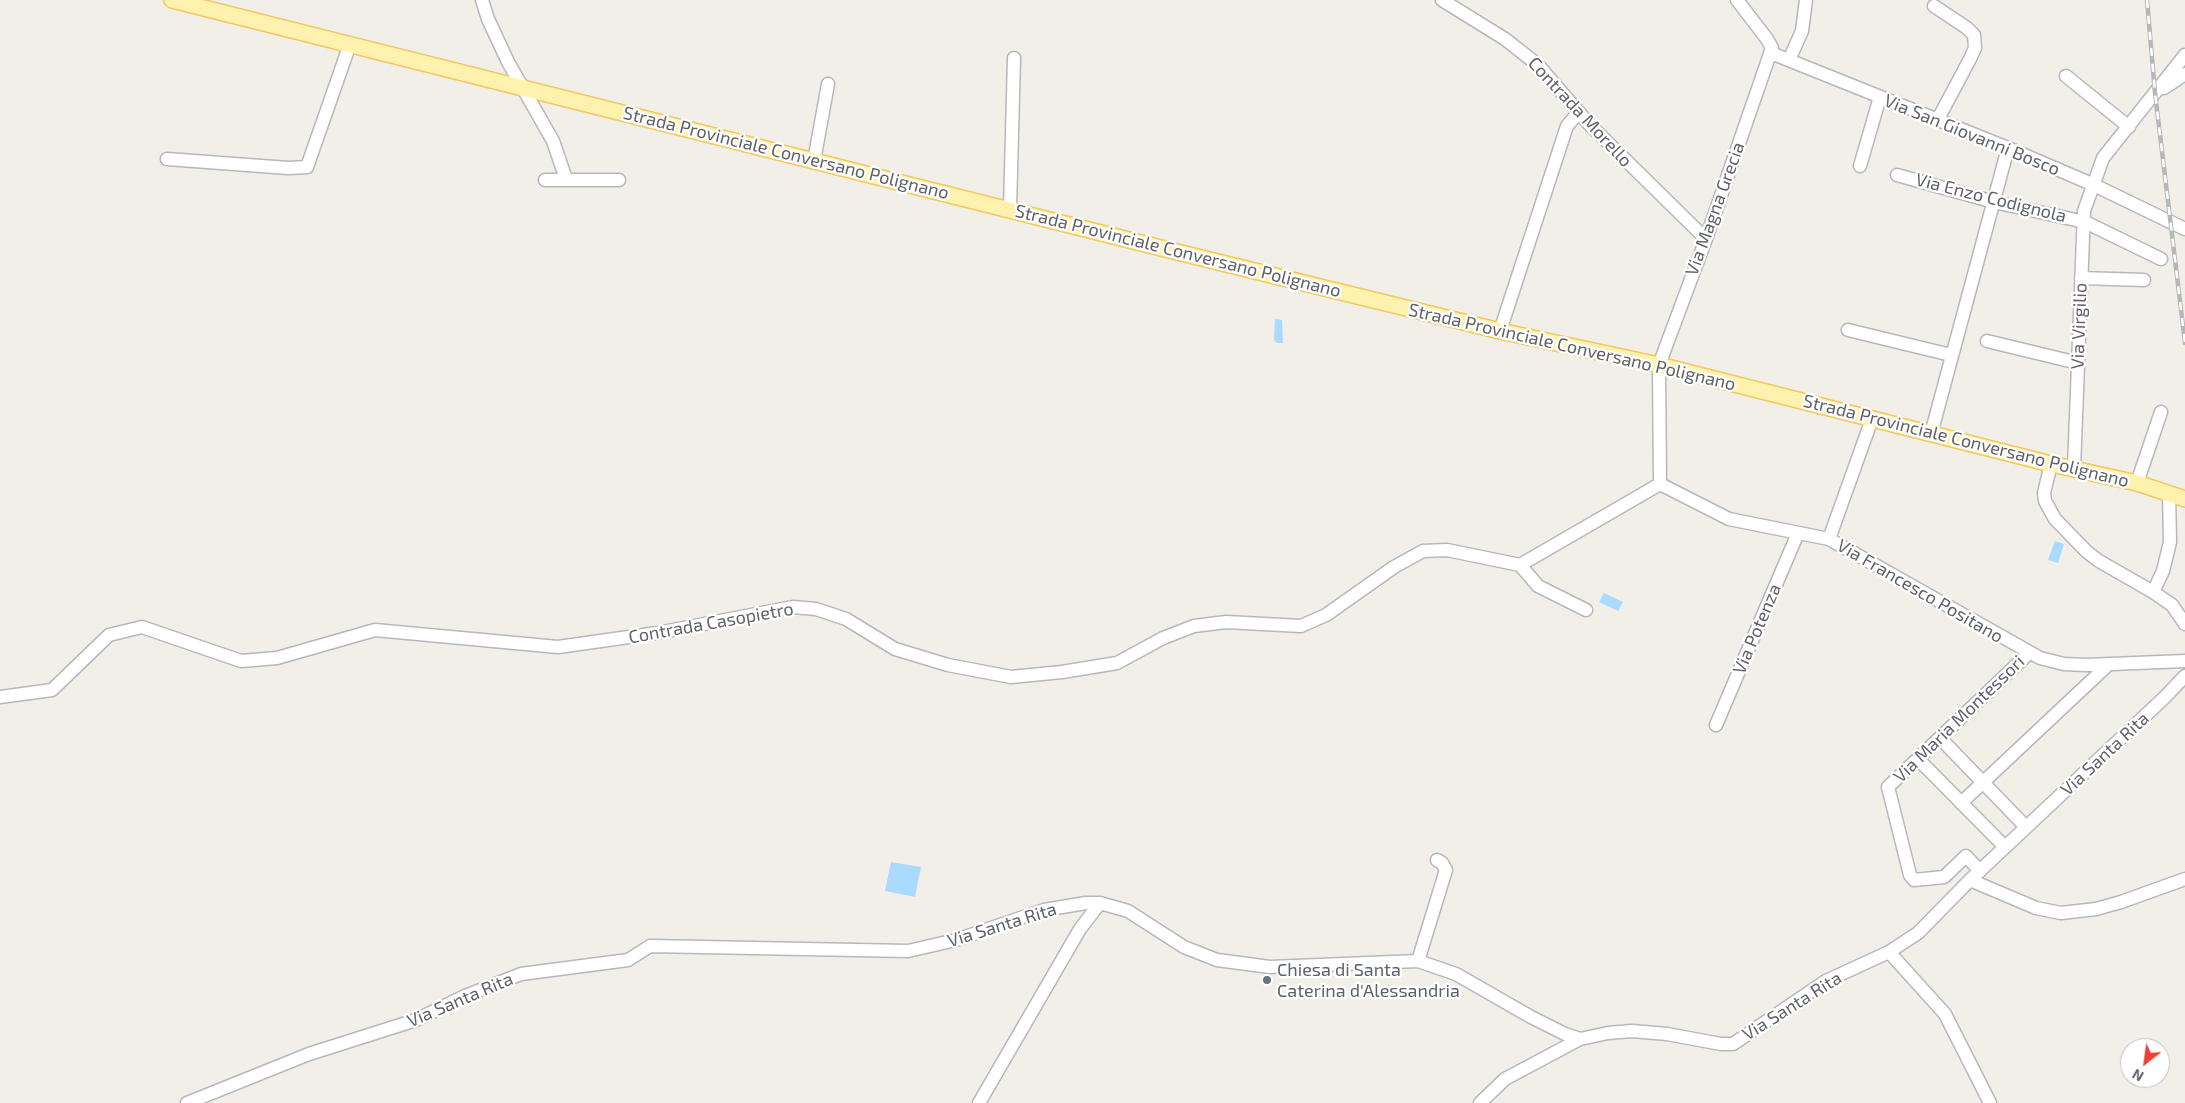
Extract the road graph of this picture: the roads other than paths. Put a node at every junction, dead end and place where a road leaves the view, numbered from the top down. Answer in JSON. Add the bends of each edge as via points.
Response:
{"nodes":[{"id":1,"x":172,"y":0,"type":"edge"},
{"id":2,"x":482,"y":0,"type":"edge"},
{"id":3,"x":1442,"y":0,"type":"edge"},
{"id":4,"x":1737,"y":0,"type":"edge"},
{"id":5,"x":1806,"y":0,"type":"edge"},
{"id":6,"x":1934,"y":6,"type":"dead end"},
{"id":7,"x":350,"y":44,"type":"junction"},
{"id":8,"x":1771,"y":52,"type":"junction"},
{"id":9,"x":2185,"y":55,"type":"edge"},
{"id":10,"x":1014,"y":58,"type":"dead end"},
{"id":11,"x":1789,"y":60,"type":"junction"},
{"id":12,"x":2185,"y":74,"type":"edge"},
{"id":13,"x":2066,"y":76,"type":"dead end"},
{"id":14,"x":828,"y":84,"type":"dead end"},
{"id":15,"x":522,"y":87,"type":"junction"},
{"id":16,"x":2155,"y":93,"type":"junction"},
{"id":17,"x":1880,"y":97,"type":"junction"},
{"id":18,"x":1579,"y":112,"type":"junction"},
{"id":19,"x":1938,"y":119,"type":"junction"},
{"id":20,"x":2129,"y":127,"type":"junction"},
{"id":21,"x":2008,"y":148,"type":"junction"},
{"id":22,"x":167,"y":159,"type":"dead end"},
{"id":23,"x":814,"y":161,"type":"junction"},
{"id":24,"x":1860,"y":166,"type":"dead end"},
{"id":25,"x":1897,"y":175,"type":"dead end"},
{"id":26,"x":566,"y":179,"type":"junction"},
{"id":27,"x":545,"y":180,"type":"dead end"},
{"id":28,"x":619,"y":180,"type":"dead end"},
{"id":29,"x":2094,"y":185,"type":"junction"},
{"id":30,"x":1994,"y":202,"type":"junction"},
{"id":31,"x":1010,"y":209,"type":"junction"},
{"id":32,"x":2085,"y":222,"type":"junction"},
{"id":33,"x":2185,"y":229,"type":"edge"},
{"id":34,"x":1706,"y":240,"type":"junction"},
{"id":35,"x":2161,"y":259,"type":"dead end"},
{"id":36,"x":2081,"y":278,"type":"junction"},
{"id":37,"x":2144,"y":280,"type":"dead end"},
{"id":38,"x":1848,"y":330,"type":"dead end"},
{"id":39,"x":1500,"y":331,"type":"junction"},
{"id":40,"x":1987,"y":341,"type":"dead end"},
{"id":41,"x":1951,"y":355,"type":"junction"},
{"id":42,"x":2078,"y":363,"type":"junction"},
{"id":43,"x":1659,"y":365,"type":"junction"},
{"id":44,"x":2161,"y":412,"type":"dead end"},
{"id":45,"x":1872,"y":418,"type":"junction"},
{"id":46,"x":1931,"y":434,"type":"junction"},
{"id":47,"x":2051,"y":464,"type":"junction"},
{"id":48,"x":2074,"y":468,"type":"junction"},
{"id":49,"x":1660,"y":484,"type":"junction"},
{"id":50,"x":2138,"y":484,"type":"junction"},
{"id":51,"x":2169,"y":493,"type":"junction"},
{"id":52,"x":2185,"y":499,"type":"edge"},
{"id":53,"x":1798,"y":533,"type":"junction"},
{"id":54,"x":1829,"y":539,"type":"junction"},
{"id":55,"x":1520,"y":565,"type":"junction"},
{"id":56,"x":2153,"y":592,"type":"junction"},
{"id":57,"x":1586,"y":610,"type":"dead end"},
{"id":58,"x":2185,"y":624,"type":"edge"},
{"id":59,"x":2029,"y":653,"type":"junction"},
{"id":60,"x":2185,"y":662,"type":"edge"},
{"id":61,"x":2109,"y":664,"type":"junction"},
{"id":62,"x":2185,"y":676,"type":"edge"},
{"id":63,"x":0,"y":697,"type":"edge"},
{"id":64,"x":1716,"y":725,"type":"dead end"},
{"id":65,"x":1940,"y":738,"type":"junction"},
{"id":66,"x":1918,"y":759,"type":"junction"},
{"id":67,"x":1983,"y":782,"type":"junction"},
{"id":68,"x":1961,"y":802,"type":"junction"},
{"id":69,"x":2026,"y":827,"type":"junction"},
{"id":70,"x":2005,"y":847,"type":"junction"},
{"id":71,"x":1436,"y":860,"type":"dead end"},
{"id":72,"x":1980,"y":871,"type":"junction"},
{"id":73,"x":1970,"y":880,"type":"junction"},
{"id":74,"x":2185,"y":880,"type":"edge"},
{"id":75,"x":1100,"y":903,"type":"junction"},
{"id":76,"x":1890,"y":952,"type":"junction"},
{"id":77,"x":1418,"y":961,"type":"junction"},
{"id":78,"x":1580,"y":1039,"type":"junction"},
{"id":79,"x":187,"y":1103,"type":"edge"},
{"id":80,"x":979,"y":1103,"type":"edge"},
{"id":81,"x":1480,"y":1103,"type":"edge"},
{"id":82,"x":1990,"y":1103,"type":"edge"}],
"edges":[{"from":1,"to":7,"type":"main road","name":"Strada Provinciale Conversano Polignano"},
{"from":2,"to":15,"type":"street","via":[[501,48]]},
{"from":3,"to":18,"type":"street","name":"Contrada Morello","via":[[1526,54]]},
{"from":4,"to":8,"type":"street","via":[[1768,39]]},
{"from":5,"to":11,"type":"street","via":[[1802,31]]},
{"from":6,"to":19,"type":"street","via":[[1968,28],[1974,35],[1975,48]]},
{"from":7,"to":15,"type":"main road","name":"Strada Provinciale Conversano Polignano"},
{"from":7,"to":22,"type":"street","via":[[307,167]]},
{"from":8,"to":11,"type":"street","name":"Via San Giovanni Bosco"},
{"from":8,"to":34,"type":"street","name":"Via Magna Grecia"},
{"from":9,"to":16,"type":"street","name":"Via Virgilio"},
{"from":10,"to":31,"type":"street"},
{"from":11,"to":17,"type":"street","name":"Via San Giovanni Bosco"},
{"from":12,"to":16,"type":"street"},
{"from":13,"to":20,"type":"street"},
{"from":14,"to":23,"type":"street"},
{"from":15,"to":23,"type":"main road","name":"Strada Provinciale Conversano Polignano"},
{"from":15,"to":26,"type":"street","via":[[553,141]]},
{"from":16,"to":20,"type":"street","name":"Via Virgilio"},
{"from":17,"to":19,"type":"street","name":"Via San Giovanni Bosco"},
{"from":17,"to":24,"type":"street"},
{"from":18,"to":34,"type":"street","name":"Contrada Morello"},
{"from":18,"to":39,"type":"street","via":[[1567,126]]},
{"from":19,"to":21,"type":"street","name":"Via San Giovanni Bosco"},
{"from":20,"to":29,"type":"street","name":"Via Virgilio","via":[[2103,158]]},
{"from":21,"to":29,"type":"street","name":"Via San Giovanni Bosco"},
{"from":21,"to":30,"type":"street"},
{"from":23,"to":31,"type":"main road","name":"Strada Provinciale Conversano Polignano"},
{"from":25,"to":30,"type":"street","name":"Via Enzo Codignola"},
{"from":26,"to":27,"type":"street"},
{"from":26,"to":28,"type":"street"},
{"from":29,"to":32,"type":"street","name":"Via Virgilio","via":[[2084,211]]},
{"from":29,"to":33,"type":"street","name":"Via San Giovanni Bosco"},
{"from":30,"to":32,"type":"street","name":"Via Enzo Codignola"},
{"from":30,"to":41,"type":"street"},
{"from":31,"to":39,"type":"main road","name":"Strada Provinciale Conversano Polignano"},
{"from":32,"to":35,"type":"street","name":"Via Enzo Codignola"},
{"from":32,"to":36,"type":"street","name":"Via Virgilio"},
{"from":34,"to":43,"type":"street","name":"Via Magna Grecia"},
{"from":36,"to":37,"type":"street"},
{"from":36,"to":42,"type":"street","name":"Via Virgilio"},
{"from":38,"to":41,"type":"street"},
{"from":39,"to":43,"type":"main road","name":"Strada Provinciale Conversano Polignano"},
{"from":40,"to":42,"type":"street"},
{"from":41,"to":46,"type":"street"},
{"from":42,"to":48,"type":"street","name":"Via Virgilio"},
{"from":43,"to":45,"type":"main road","name":"Strada Provinciale Conversano Polignano"},
{"from":43,"to":49,"type":"street"},
{"from":44,"to":50,"type":"street"},
{"from":45,"to":46,"type":"main road","name":"Strada Provinciale Conversano Polignano"},
{"from":45,"to":54,"type":"street"},
{"from":46,"to":47,"type":"main road","name":"Strada Provinciale Conversano Polignano"},
{"from":47,"to":48,"type":"main road","name":"Strada Provinciale Conversano Polignano"},
{"from":47,"to":56,"type":"street","via":[[2044,493],[2054,519],[2099,561]]},
{"from":48,"to":50,"type":"main road","name":"Strada Provinciale Conversano Polignano"},
{"from":49,"to":53,"type":"street","name":"Via Francesco Positano","via":[[1730,519]]},
{"from":49,"to":55,"type":"street"},
{"from":50,"to":51,"type":"main road","name":"Strada Provinciale Conversano Polignano"},
{"from":51,"to":52,"type":"main road","name":"Strada Provinciale Conversano Polignano"},
{"from":51,"to":56,"type":"street","via":[[2170,542],[2163,571]]},
{"from":53,"to":54,"type":"street","name":"Via Francesco Positano"},
{"from":53,"to":64,"type":"street","name":"Via Potenza"},
{"from":54,"to":59,"type":"street","name":"Via Francesco Positano"},
{"from":55,"to":57,"type":"street","via":[[1538,586]]},
{"from":55,"to":63,"type":"street","name":"Contrada Casopietro","via":[[1447,550],[1423,551],[1394,567],[1326,615],[1301,626],[1226,622],[1194,626],[1163,638],[1117,663],[1011,677],[948,665],[895,649],[846,619],[816,609],[793,607],[657,633],[558,647],[376,630],[277,658],[240,661],[142,627],[109,636],[52,690]]},
{"from":56,"to":58,"type":"street","via":[[2172,605]]},
{"from":59,"to":61,"type":"street","name":"Via Francesco Positano","via":[[2064,664]]},
{"from":59,"to":65,"type":"street","name":"Via Maria Montessori"},
{"from":60,"to":61,"type":"street","name":"Via Francesco Positano"},
{"from":61,"to":67,"type":"street"},
{"from":62,"to":69,"type":"street","name":"Via Santa Rita","via":[[2166,698]]},
{"from":65,"to":66,"type":"street","name":"Via Maria Montessori"},
{"from":65,"to":67,"type":"street"},
{"from":66,"to":68,"type":"street"},
{"from":66,"to":72,"type":"street","name":"Via Maria Montessori","via":[[1888,787],[1910,875],[1914,880],[1944,877],[1966,856]]},
{"from":67,"to":68,"type":"street"},
{"from":67,"to":69,"type":"street"},
{"from":68,"to":70,"type":"street"},
{"from":69,"to":70,"type":"street","name":"Via Santa Rita"},
{"from":70,"to":72,"type":"street","name":"Via Santa Rita"},
{"from":71,"to":77,"type":"street","via":[[1446,870]]},
{"from":72,"to":73,"type":"street","name":"Via Santa Rita"},
{"from":73,"to":74,"type":"street","via":[[2036,908],[2061,913],[2121,902]]},
{"from":73,"to":76,"type":"street","name":"Via Santa Rita","via":[[1918,933]]},
{"from":75,"to":77,"type":"street","name":"Via Santa Rita","via":[[1135,914],[1197,954],[1234,963],[1270,967]]},
{"from":75,"to":79,"type":"street","name":"Via Santa Rita","via":[[1044,910],[956,940],[908,951],[650,946],[628,960],[521,974],[416,1020],[309,1054]]},
{"from":75,"to":80,"type":"street","via":[[1080,929]]},
{"from":76,"to":78,"type":"street","name":"Via Santa Rita","via":[[1826,981],[1732,1044],[1632,1031],[1608,1032]]},
{"from":76,"to":82,"type":"street","via":[[1945,1014]]},
{"from":77,"to":78,"type":"street","name":"Via Santa Rita","via":[[1456,974],[1531,1017]]},
{"from":78,"to":81,"type":"street","via":[[1505,1079]]}]}
